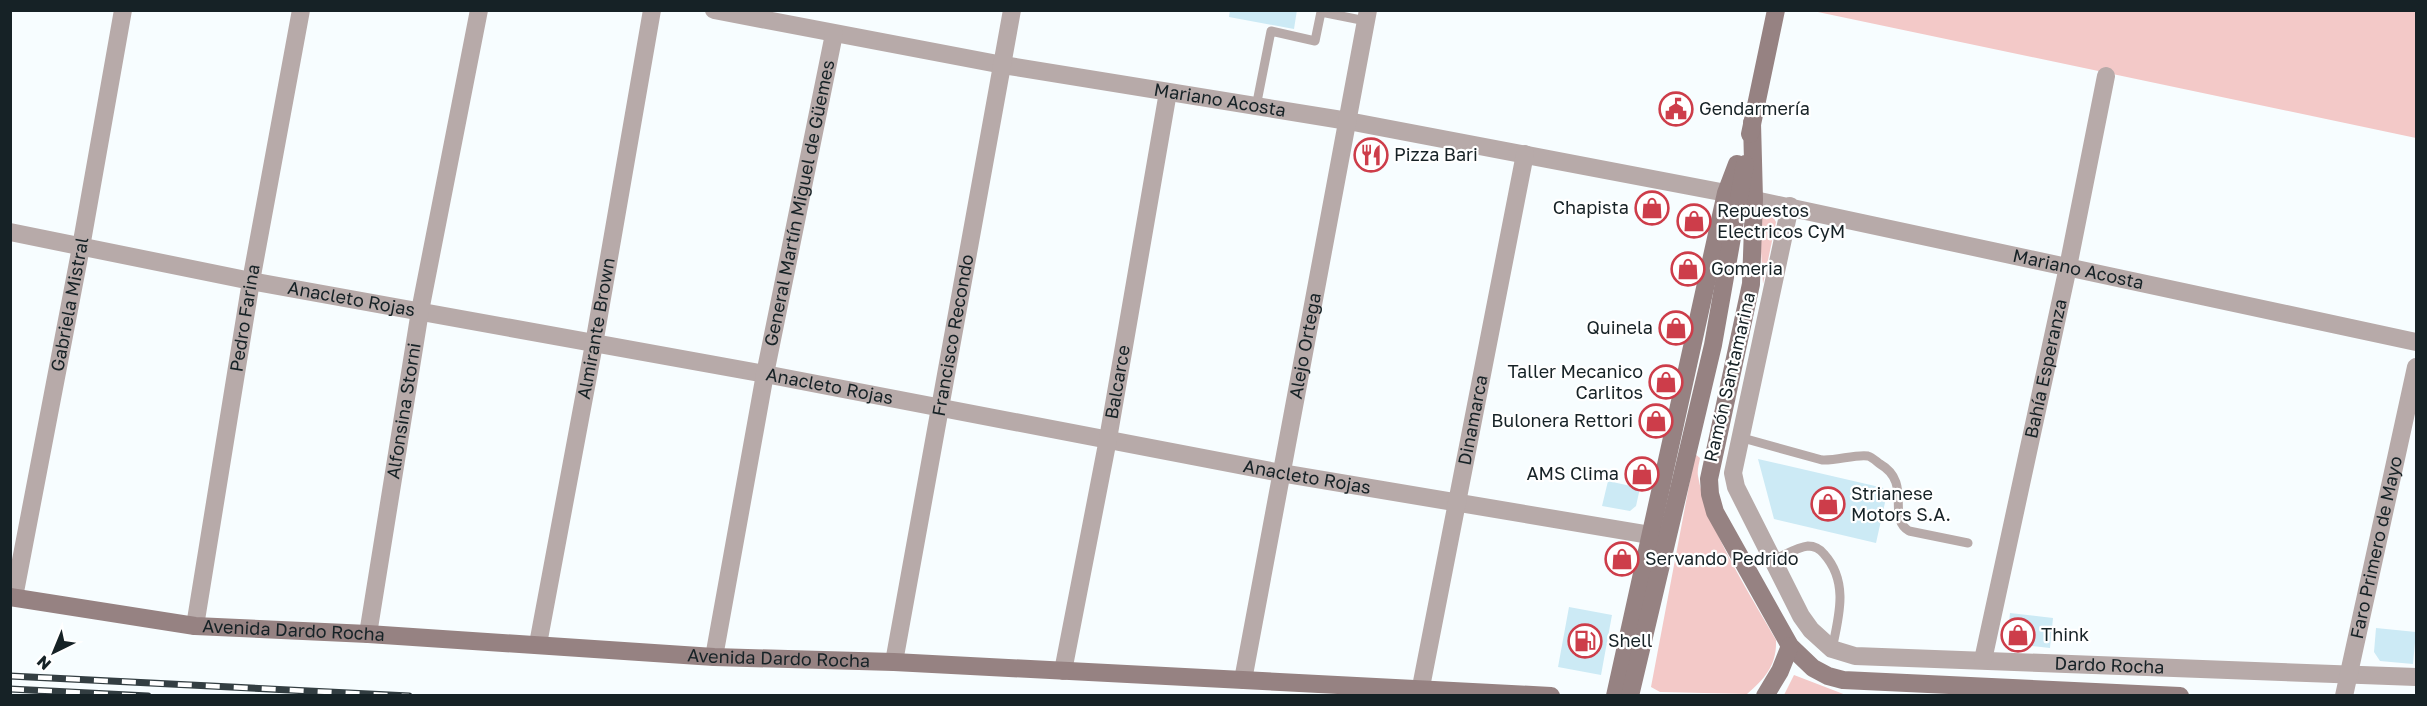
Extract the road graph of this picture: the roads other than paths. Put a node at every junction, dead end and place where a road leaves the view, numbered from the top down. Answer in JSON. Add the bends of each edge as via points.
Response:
{"nodes":[{"id":1,"x":123,"y":10,"type":"edge"},
{"id":2,"x":301,"y":10,"type":"edge"},
{"id":3,"x":479,"y":10,"type":"edge"},
{"id":4,"x":652,"y":10,"type":"edge"},
{"id":5,"x":714,"y":10,"type":"edge"},
{"id":6,"x":1012,"y":10,"type":"edge"},
{"id":7,"x":1776,"y":10,"type":"edge"},
{"id":8,"x":1367,"y":16,"type":"edge"},
{"id":9,"x":834,"y":34,"type":"junction"},
{"id":10,"x":1003,"y":64,"type":"junction"},
{"id":11,"x":2106,"y":76,"type":"dead end"},
{"id":12,"x":1168,"y":92,"type":"junction"},
{"id":13,"x":1256,"y":107,"type":"junction"},
{"id":14,"x":1348,"y":121,"type":"junction"},
{"id":15,"x":1752,"y":123,"type":"junction"},
{"id":16,"x":1525,"y":154,"type":"junction"},
{"id":17,"x":1740,"y":196,"type":"junction"},
{"id":18,"x":1790,"y":206,"type":"junction"},
{"id":19,"x":10,"y":231,"type":"edge"},
{"id":20,"x":81,"y":247,"type":"junction"},
{"id":21,"x":2068,"y":267,"type":"junction"},
{"id":22,"x":251,"y":280,"type":"junction"},
{"id":23,"x":420,"y":310,"type":"junction"},
{"id":24,"x":2416,"y":342,"type":"edge"},
{"id":25,"x":594,"y":344,"type":"junction"},
{"id":26,"x":2416,"y":367,"type":"edge"},
{"id":27,"x":765,"y":374,"type":"junction"},
{"id":28,"x":939,"y":408,"type":"junction"},
{"id":29,"x":1739,"y":437,"type":"junction"},
{"id":30,"x":1108,"y":439,"type":"junction"},
{"id":31,"x":1281,"y":473,"type":"junction"},
{"id":32,"x":1456,"y":502,"type":"junction"},
{"id":33,"x":1650,"y":535,"type":"junction"},
{"id":34,"x":1968,"y":543,"type":"dead end"},
{"id":35,"x":1773,"y":560,"type":"junction"},
{"id":36,"x":12,"y":597,"type":"edge"},
{"id":37,"x":195,"y":626,"type":"junction"},
{"id":38,"x":1811,"y":630,"type":"joint"},
{"id":39,"x":368,"y":634,"type":"junction"},
{"id":40,"x":538,"y":644,"type":"junction"},
{"id":41,"x":1790,"y":646,"type":"junction"},
{"id":42,"x":1832,"y":649,"type":"junction"},
{"id":43,"x":714,"y":657,"type":"junction"},
{"id":44,"x":1983,"y":660,"type":"junction"},
{"id":45,"x":894,"y":662,"type":"junction"},
{"id":46,"x":1063,"y":671,"type":"junction"},
{"id":47,"x":2349,"y":675,"type":"junction"},
{"id":48,"x":2416,"y":677,"type":"edge"},
{"id":49,"x":1243,"y":680,"type":"junction"},
{"id":50,"x":1421,"y":687,"type":"junction"},
{"id":51,"x":1551,"y":696,"type":"edge"},
{"id":52,"x":1615,"y":696,"type":"edge"},
{"id":53,"x":1630,"y":696,"type":"edge"},
{"id":54,"x":1765,"y":696,"type":"edge"},
{"id":55,"x":2180,"y":696,"type":"edge"},
{"id":56,"x":2344,"y":696,"type":"edge"}],
"edges":[{"from":1,"to":20,"type":"street","name":"Gabriela Mistral"},
{"from":2,"to":22,"type":"street","name":"Pedro Farina"},
{"from":3,"to":23,"type":"street","name":"Alfonsina Storni"},
{"from":4,"to":25,"type":"street","name":"Almirante Brown"},
{"from":5,"to":9,"type":"street","name":"Mariano Acosta"},
{"from":6,"to":10,"type":"street","name":"Francisco Recondo"},
{"from":7,"to":15,"type":"main road","name":"Ramón Santamarina"},
{"from":8,"to":13,"type":"lane","via":[[1321,12],[1315,40],[1271,31]]},
{"from":8,"to":14,"type":"street","name":"Alejo Ortega"},
{"from":9,"to":10,"type":"street","name":"Mariano Acosta"},
{"from":9,"to":27,"type":"street","name":"General Martín Miguel de Güemes"},
{"from":10,"to":12,"type":"street","name":"Mariano Acosta"},
{"from":10,"to":28,"type":"street","name":"Francisco Recondo"},
{"from":11,"to":21,"type":"street","name":"Bahía Esperanza"},
{"from":12,"to":13,"type":"street","name":"Mariano Acosta"},
{"from":12,"to":30,"type":"street","name":"Balcarce"},
{"from":13,"to":14,"type":"street","name":"Mariano Acosta"},
{"from":14,"to":16,"type":"street","name":"Mariano Acosta"},
{"from":14,"to":31,"type":"street","name":"Alejo Ortega"},
{"from":15,"to":17,"type":"main road","name":"Ramón Santamarina"},
{"from":15,"to":17,"type":"main road","name":"Ramón Santamarina"},
{"from":16,"to":17,"type":"street","name":"Mariano Acosta"},
{"from":16,"to":32,"type":"street","name":"Dinamarca"},
{"from":17,"to":18,"type":"street","name":"Mariano Acosta"},
{"from":17,"to":33,"type":"main road","name":"Ramón Santamarina"},
{"from":17,"to":41,"type":"main road","name":"Ramón Santamarina","via":[[1751,284],[1708,479],[1715,512]]},
{"from":17,"to":53,"type":"main road","name":"Ramón Santamarina","via":[[1713,345]]},
{"from":18,"to":21,"type":"street","name":"Mariano Acosta"},
{"from":18,"to":29,"type":"street","name":"Ramón Santamarina"},
{"from":19,"to":20,"type":"street","name":"Anacleto Rojas"},
{"from":20,"to":22,"type":"street","name":"Anacleto Rojas"},
{"from":20,"to":36,"type":"street","name":"Gabriela Mistral"},
{"from":21,"to":24,"type":"street","name":"Mariano Acosta"},
{"from":21,"to":44,"type":"street","name":"Bahía Esperanza"},
{"from":22,"to":23,"type":"street","name":"Anacleto Rojas"},
{"from":22,"to":37,"type":"street","name":"Pedro Farina"},
{"from":23,"to":25,"type":"street","name":"Anacleto Rojas"},
{"from":23,"to":39,"type":"street","name":"Alfonsina Storni"},
{"from":25,"to":27,"type":"street","name":"Anacleto Rojas"},
{"from":25,"to":40,"type":"street","name":"Almirante Brown"},
{"from":26,"to":47,"type":"street","name":"Faro Primero de Mayo"},
{"from":27,"to":28,"type":"street","name":"Anacleto Rojas"},
{"from":27,"to":43,"type":"street","name":"General Martín Miguel de Güemes"},
{"from":28,"to":30,"type":"street","name":"Anacleto Rojas"},
{"from":28,"to":45,"type":"street","name":"Francisco Recondo"},
{"from":29,"to":34,"type":"lane","via":[[1822,460],[1868,456],[1886,467],[1897,481],[1898,518],[1902,526],[1909,531]]},
{"from":29,"to":35,"type":"street","name":"Ramón Santamarina","via":[[1733,473],[1736,487]]},
{"from":30,"to":31,"type":"street","name":"Anacleto Rojas"},
{"from":30,"to":46,"type":"street","name":"Balcarce"},
{"from":31,"to":32,"type":"street","name":"Anacleto Rojas"},
{"from":31,"to":49,"type":"street","name":"Alejo Ortega"},
{"from":32,"to":33,"type":"street","name":"Anacleto Rojas"},
{"from":32,"to":50,"type":"street","name":"Dinamarca"},
{"from":33,"to":52,"type":"main road","name":"Ramón Santamarina"},
{"from":35,"to":38,"type":"street","name":"Ramón Santamarina"},
{"from":35,"to":42,"type":"lane","via":[[1808,546],[1818,548],[1828,559],[1839,578],[1841,594]]},
{"from":36,"to":37,"type":"main road","name":"Avenida Dardo Rocha"},
{"from":37,"to":39,"type":"main road","name":"Avenida Dardo Rocha"},
{"from":38,"to":42,"type":"street","name":"Dardo Rocha"},
{"from":39,"to":40,"type":"main road","name":"Avenida Dardo Rocha"},
{"from":40,"to":43,"type":"main road","name":"Avenida Dardo Rocha"},
{"from":41,"to":54,"type":"main road"},
{"from":41,"to":55,"type":"main road","via":[[1813,668],[1843,680]]},
{"from":42,"to":44,"type":"street","name":"Dardo Rocha","via":[[1855,656]]},
{"from":43,"to":45,"type":"main road","name":"Avenida Dardo Rocha"},
{"from":44,"to":47,"type":"street","name":"Dardo Rocha"},
{"from":45,"to":46,"type":"main road","name":"Avenida Dardo Rocha"},
{"from":46,"to":49,"type":"main road","name":"Avenida Dardo Rocha"},
{"from":47,"to":48,"type":"street","name":"Dardo Rocha"},
{"from":47,"to":56,"type":"street","name":"Faro Primero de Mayo"},
{"from":49,"to":50,"type":"main road","name":"Avenida Dardo Rocha"},
{"from":50,"to":51,"type":"main road","name":"Avenida Dardo Rocha"}]}
